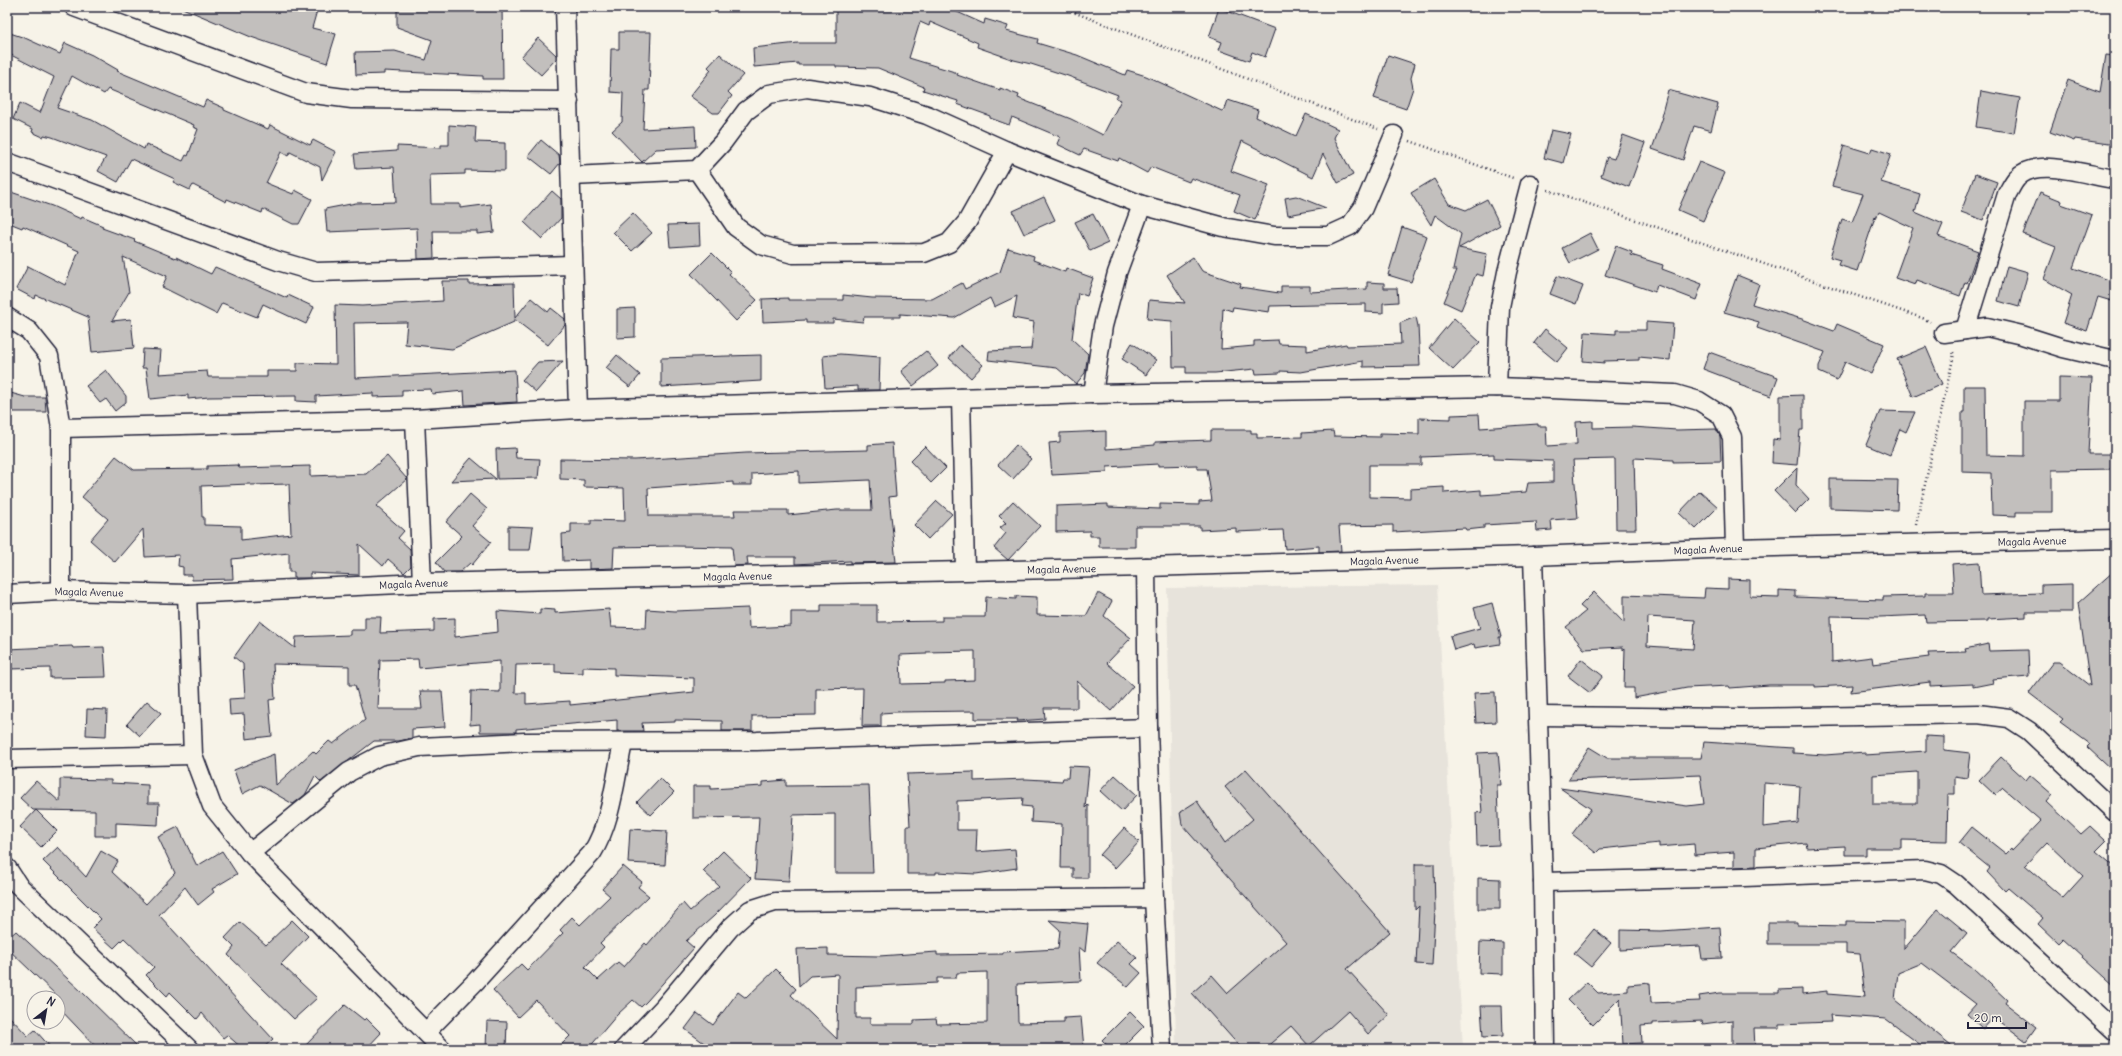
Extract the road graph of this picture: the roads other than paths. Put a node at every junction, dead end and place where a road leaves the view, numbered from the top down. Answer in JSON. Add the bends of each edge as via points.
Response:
{"nodes":[{"id":1,"x":74,"y":7,"type":"edge"},
{"id":2,"x":565,"y":7,"type":"edge"},
{"id":3,"x":568,"y":101,"type":"junction"},
{"id":4,"x":1394,"y":135,"type":"road end"},
{"id":5,"x":1007,"y":151,"type":"junction"},
{"id":6,"x":7,"y":162,"type":"edge"},
{"id":7,"x":697,"y":170,"type":"junction"},
{"id":8,"x":572,"y":176,"type":"junction"},
{"id":9,"x":2115,"y":179,"type":"edge"},
{"id":10,"x":1530,"y":184,"type":"road end"},
{"id":11,"x":1142,"y":205,"type":"junction"},
{"id":12,"x":573,"y":265,"type":"junction"},
{"id":13,"x":7,"y":317,"type":"edge"},
{"id":14,"x":1965,"y":330,"type":"junction"},
{"id":15,"x":1944,"y":333,"type":"road end"},
{"id":16,"x":2115,"y":360,"type":"edge"},
{"id":17,"x":1497,"y":387,"type":"junction"},
{"id":18,"x":1093,"y":394,"type":"junction"},
{"id":19,"x":961,"y":398,"type":"junction"},
{"id":20,"x":578,"y":408,"type":"junction"},
{"id":21,"x":415,"y":419,"type":"junction"},
{"id":22,"x":61,"y":428,"type":"junction"},
{"id":23,"x":2115,"y":539,"type":"edge"},
{"id":24,"x":1735,"y":548,"type":"junction"},
{"id":25,"x":1533,"y":556,"type":"junction"},
{"id":26,"x":1146,"y":567,"type":"junction"},
{"id":27,"x":965,"y":570,"type":"junction"},
{"id":28,"x":422,"y":583,"type":"junction"},
{"id":29,"x":61,"y":591,"type":"junction"},
{"id":30,"x":7,"y":594,"type":"edge"},
{"id":31,"x":187,"y":594,"type":"junction"},
{"id":32,"x":1539,"y":716,"type":"junction"},
{"id":33,"x":1148,"y":728,"type":"junction"},
{"id":34,"x":623,"y":743,"type":"junction"},
{"id":35,"x":193,"y":755,"type":"junction"},
{"id":36,"x":7,"y":760,"type":"edge"},
{"id":37,"x":2115,"y":812,"type":"edge"},
{"id":38,"x":250,"y":853,"type":"junction"},
{"id":39,"x":7,"y":868,"type":"edge"},
{"id":40,"x":1543,"y":882,"type":"junction"},
{"id":41,"x":1154,"y":898,"type":"junction"},
{"id":42,"x":2115,"y":1031,"type":"edge"},
{"id":43,"x":426,"y":1032,"type":"junction"},
{"id":44,"x":189,"y":1049,"type":"edge"},
{"id":45,"x":442,"y":1049,"type":"edge"},
{"id":46,"x":624,"y":1049,"type":"edge"},
{"id":47,"x":1162,"y":1049,"type":"edge"},
{"id":48,"x":1545,"y":1049,"type":"edge"}],
"edges":[{"from":1,"to":3,"type":"street","via":[[306,93],[352,99]]},
{"from":2,"to":3,"type":"street"},
{"from":3,"to":8,"type":"street"},
{"from":4,"to":11,"type":"street","via":[[1363,208],[1350,226],[1328,236],[1274,236],[1223,227]]},
{"from":5,"to":7,"type":"street","via":[[927,115],[870,97],[807,88],[769,94],[746,111],[723,142]]},
{"from":5,"to":7,"type":"street","via":[[967,222],[949,243],[924,253],[793,254],[761,245],[736,228]]},
{"from":5,"to":11,"type":"street"},
{"from":6,"to":12,"type":"street","via":[[278,261],[316,272]]},
{"from":7,"to":8,"type":"street"},
{"from":8,"to":12,"type":"street"},
{"from":9,"to":14,"type":"street","via":[[2048,166],[2029,169],[2017,177],[2007,194]]},
{"from":10,"to":17,"type":"street","via":[[1500,308]]},
{"from":11,"to":18,"type":"street","via":[[1117,273],[1103,326]]},
{"from":12,"to":20,"type":"street"},
{"from":13,"to":22,"type":"street","via":[[29,331],[49,356]]},
{"from":14,"to":15,"type":"street"},
{"from":14,"to":16,"type":"street","via":[[1987,327]]},
{"from":17,"to":18,"type":"street"},
{"from":17,"to":24,"type":"street","via":[[1675,394],[1699,401],[1721,415],[1732,437]]},
{"from":18,"to":19,"type":"street"},
{"from":19,"to":20,"type":"street"},
{"from":19,"to":27,"type":"street"},
{"from":20,"to":21,"type":"street"},
{"from":21,"to":22,"type":"street"},
{"from":21,"to":28,"type":"street"},
{"from":22,"to":29,"type":"street"},
{"from":23,"to":24,"type":"street","name":"Magala Avenue"},
{"from":24,"to":25,"type":"street","name":"Magala Avenue"},
{"from":25,"to":26,"type":"street","name":"Magala Avenue"},
{"from":25,"to":32,"type":"street"},
{"from":26,"to":27,"type":"street","name":"Magala Avenue"},
{"from":26,"to":33,"type":"street"},
{"from":27,"to":28,"type":"street","name":"Magala Avenue"},
{"from":28,"to":31,"type":"street","name":"Magala Avenue"},
{"from":29,"to":30,"type":"street","name":"Magala Avenue"},
{"from":29,"to":31,"type":"street","name":"Magala Avenue"},
{"from":31,"to":35,"type":"street"},
{"from":32,"to":37,"type":"street","via":[[1740,718],[1978,714],[2009,718],[2029,731]]},
{"from":32,"to":40,"type":"street"},
{"from":33,"to":34,"type":"street"},
{"from":33,"to":41,"type":"street"},
{"from":34,"to":38,"type":"street","via":[[525,742],[419,747],[379,756],[349,772]]},
{"from":34,"to":43,"type":"street","via":[[606,824],[601,839],[592,853]]},
{"from":35,"to":36,"type":"street"},
{"from":35,"to":38,"type":"street","via":[[212,806]]},
{"from":38,"to":43,"type":"street"},
{"from":39,"to":44,"type":"street","via":[[18,886]]},
{"from":40,"to":42,"type":"street","via":[[1925,870],[1941,874],[1956,884]]},
{"from":40,"to":48,"type":"street"},
{"from":41,"to":46,"type":"street","via":[[776,902],[750,910],[730,928],[663,1008]]},
{"from":41,"to":47,"type":"street"},
{"from":43,"to":45,"type":"street"}]}
